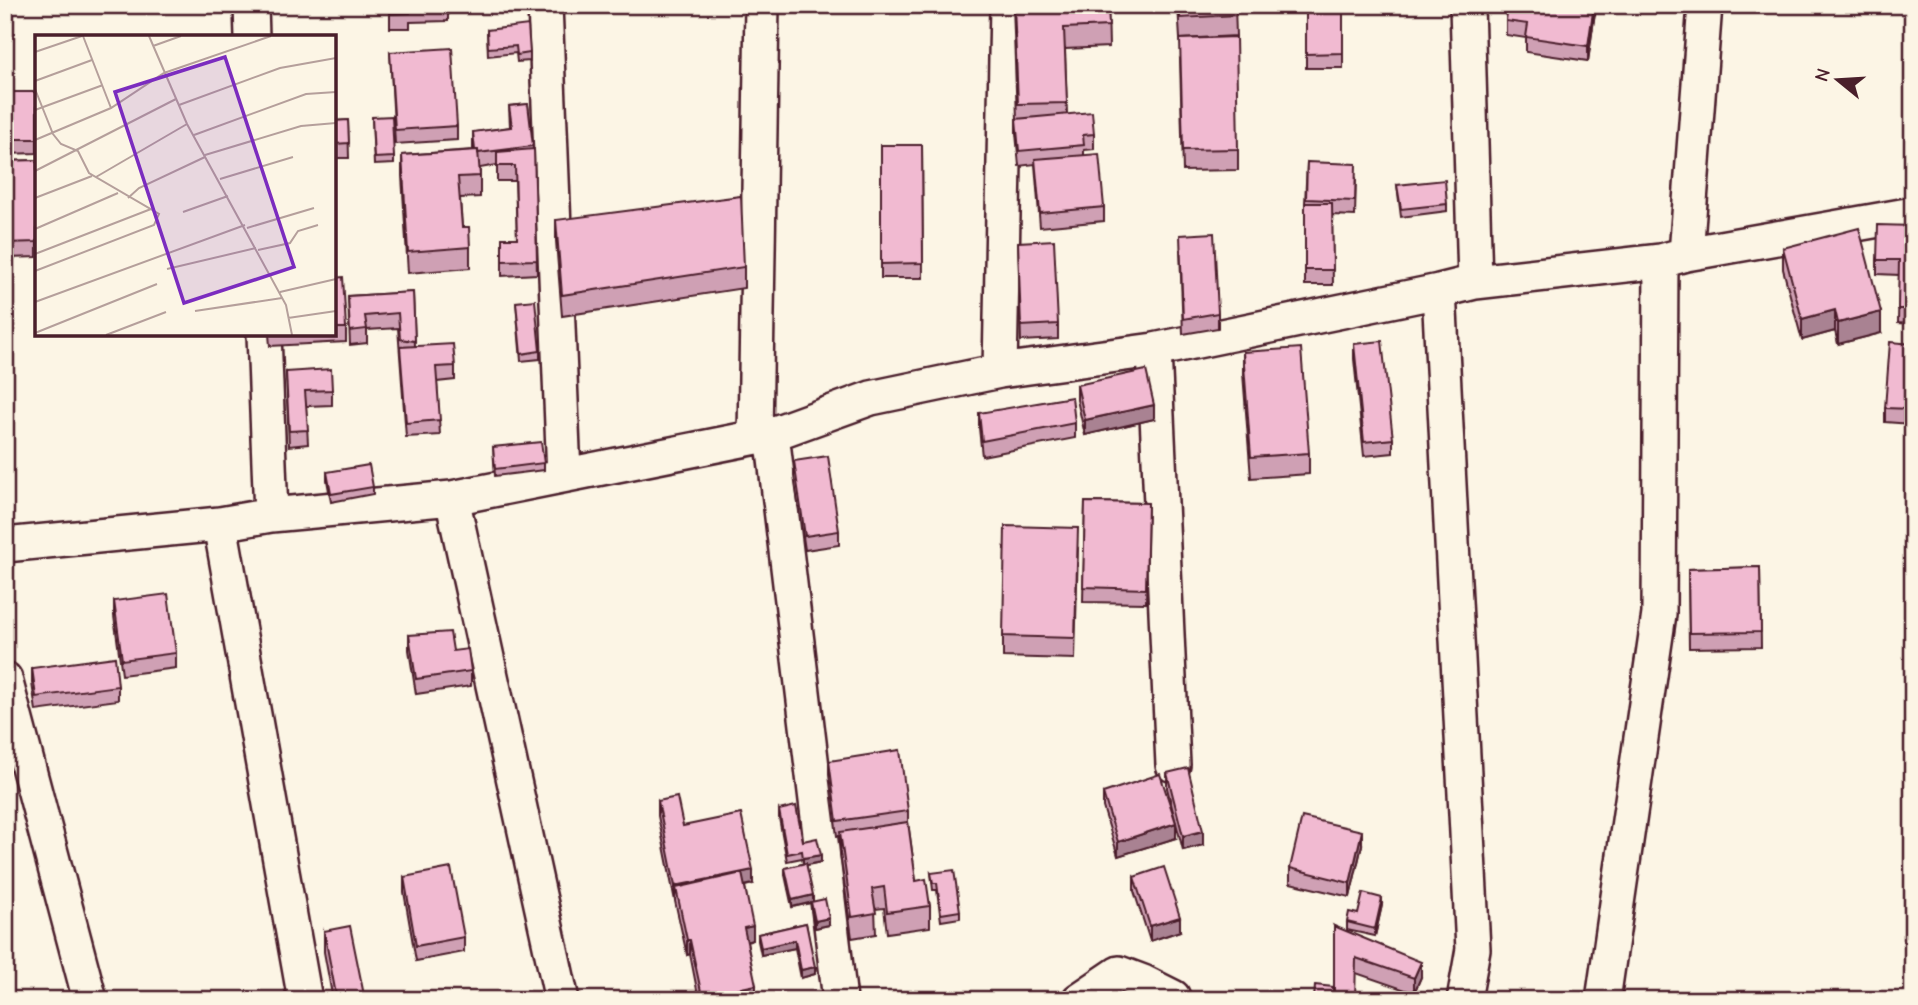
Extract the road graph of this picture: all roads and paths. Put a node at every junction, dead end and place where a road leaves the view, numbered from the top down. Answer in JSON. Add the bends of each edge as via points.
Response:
{"nodes":[{"id":1,"x":251,"y":5,"type":"edge"},
{"id":2,"x":545,"y":5,"type":"edge"},
{"id":3,"x":762,"y":5,"type":"edge"},
{"id":4,"x":1007,"y":5,"type":"edge"},
{"id":5,"x":1467,"y":5,"type":"edge"},
{"id":6,"x":1705,"y":5,"type":"edge"},
{"id":7,"x":252,"y":35,"type":"edge"},
{"id":8,"x":1913,"y":214,"type":"edge"},
{"id":9,"x":1673,"y":257,"type":"junction"},
{"id":10,"x":1475,"y":282,"type":"junction"},
{"id":11,"x":1439,"y":291,"type":"junction"},
{"id":12,"x":264,"y":336,"type":"edge"},
{"id":13,"x":1154,"y":350,"type":"junction"},
{"id":14,"x":1000,"y":371,"type":"junction"},
{"id":15,"x":763,"y":435,"type":"junction"},
{"id":16,"x":564,"y":475,"type":"junction"},
{"id":17,"x":452,"y":498,"type":"junction"},
{"id":18,"x":271,"y":515,"type":"junction"},
{"id":19,"x":220,"y":524,"type":"junction"},
{"id":20,"x":5,"y":545,"type":"edge"},
{"id":21,"x":5,"y":679,"type":"edge"},
{"id":22,"x":1173,"y":765,"type":"dead end"},
{"id":23,"x":90,"y":1000,"type":"edge"},
{"id":24,"x":305,"y":1000,"type":"edge"},
{"id":25,"x":562,"y":1000,"type":"edge"},
{"id":26,"x":840,"y":1000,"type":"edge"},
{"id":27,"x":1079,"y":1000,"type":"edge"},
{"id":28,"x":1174,"y":1000,"type":"edge"},
{"id":29,"x":1464,"y":1000,"type":"edge"},
{"id":30,"x":1603,"y":1000,"type":"edge"}],
"edges":[{"from":1,"to":7,"type":"street"},
{"from":2,"to":16,"type":"street"},
{"from":3,"to":15,"type":"street"},
{"from":4,"to":14,"type":"street"},
{"from":5,"to":10,"type":"street"},
{"from":6,"to":9,"type":"street"},
{"from":8,"to":9,"type":"street"},
{"from":9,"to":10,"type":"street"},
{"from":9,"to":30,"type":"street","via":[[1659,614]]},
{"from":10,"to":11,"type":"street"},
{"from":11,"to":13,"type":"street"},
{"from":11,"to":29,"type":"street","via":[[1473,949]]},
{"from":12,"to":18,"type":"street"},
{"from":13,"to":14,"type":"street"},
{"from":13,"to":22,"type":"street"},
{"from":14,"to":15,"type":"street","via":[[871,398]]},
{"from":15,"to":16,"type":"street"},
{"from":15,"to":26,"type":"street"},
{"from":16,"to":17,"type":"street"},
{"from":17,"to":18,"type":"street"},
{"from":17,"to":25,"type":"street"},
{"from":18,"to":19,"type":"street"},
{"from":19,"to":20,"type":"street"},
{"from":19,"to":24,"type":"street"},
{"from":21,"to":23,"type":"street"},
{"from":27,"to":28,"type":"street","via":[[1119,973]]}]}
